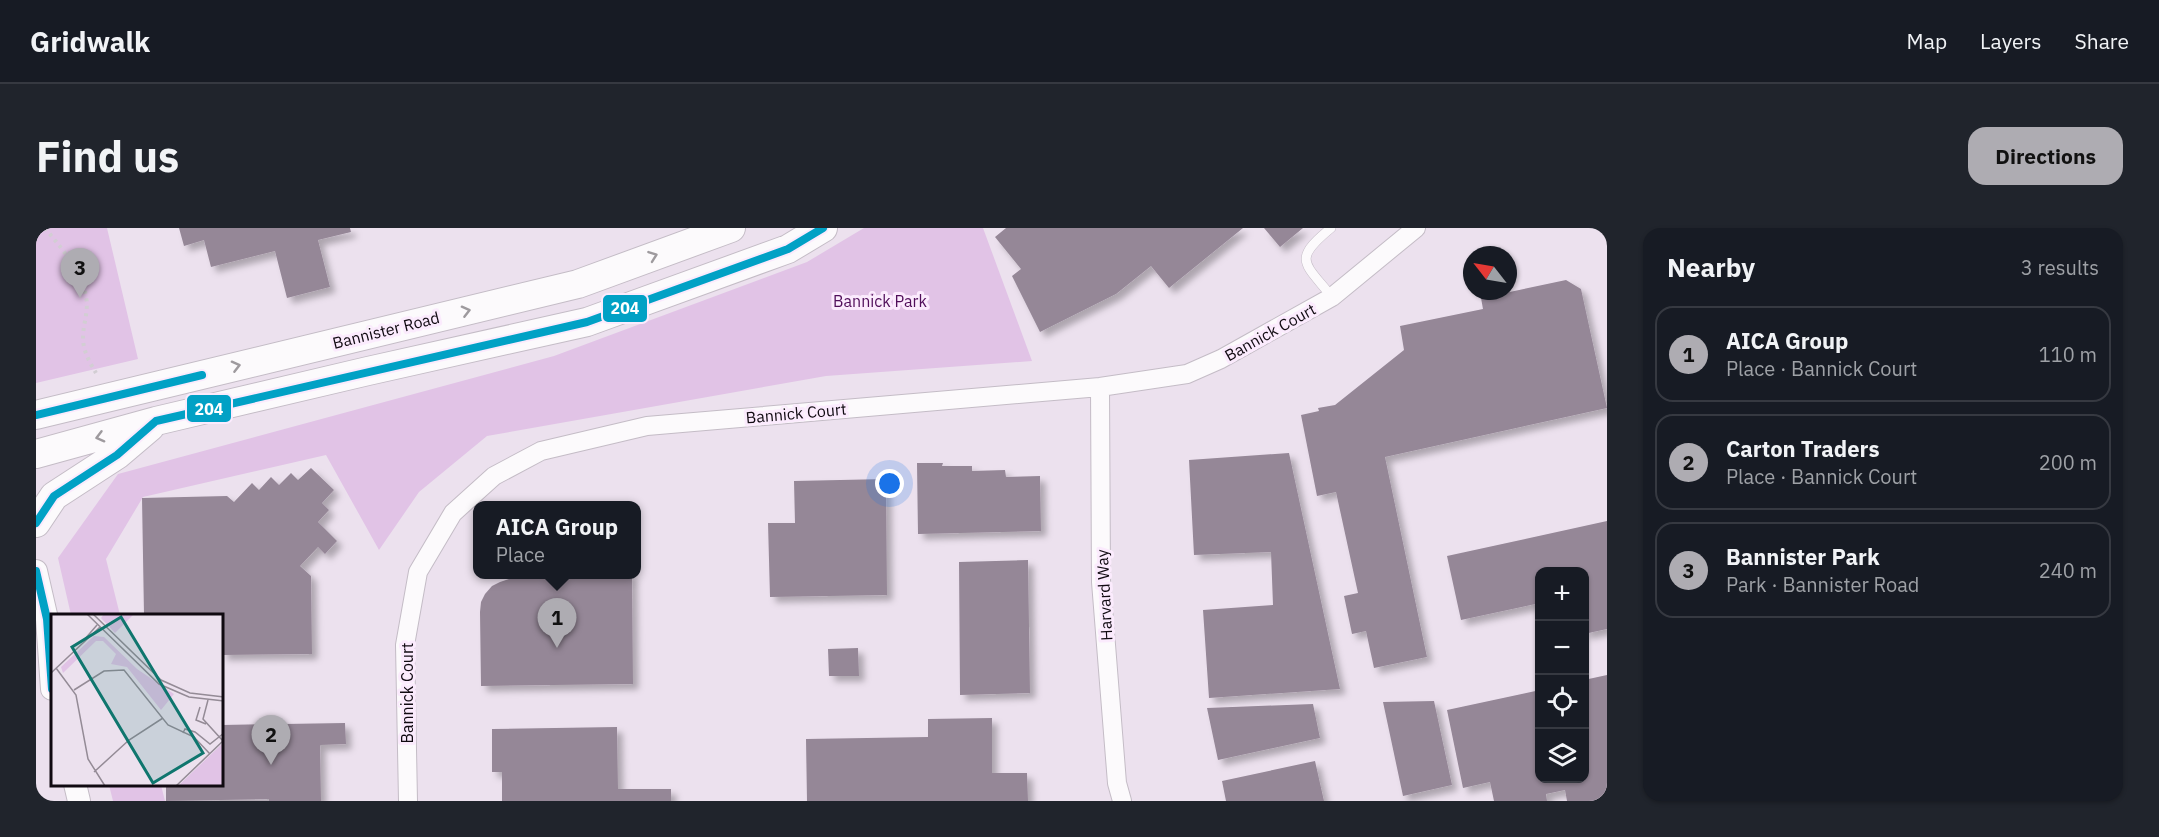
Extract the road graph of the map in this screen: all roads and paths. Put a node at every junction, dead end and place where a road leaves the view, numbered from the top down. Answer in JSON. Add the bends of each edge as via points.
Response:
{"nodes":[{"id":1,"x":45,"y":228,"type":"edge"},
{"id":2,"x":730,"y":228,"type":"edge"},
{"id":3,"x":823,"y":228,"type":"edge"},
{"id":4,"x":1331,"y":228,"type":"edge"},
{"id":5,"x":1416,"y":228,"type":"edge"},
{"id":6,"x":1332,"y":297,"type":"junction"},
{"id":7,"x":96,"y":373,"type":"dead end"},
{"id":8,"x":1100,"y":387,"type":"junction"},
{"id":9,"x":36,"y":415,"type":"edge"},
{"id":10,"x":156,"y":421,"type":"junction"},
{"id":11,"x":36,"y":454,"type":"edge"},
{"id":12,"x":36,"y":523,"type":"edge"},
{"id":13,"x":36,"y":571,"type":"edge"},
{"id":14,"x":36,"y":653,"type":"edge"},
{"id":15,"x":51,"y":684,"type":"edge"},
{"id":16,"x":75,"y":786,"type":"edge"},
{"id":17,"x":79,"y":801,"type":"edge"},
{"id":18,"x":408,"y":801,"type":"edge"},
{"id":19,"x":1122,"y":801,"type":"edge"}],
"edges":[{"from":1,"to":7,"type":"path","via":[[80,279],[86,297],[84,347]]},
{"from":9,"to":2,"type":"main road","name":"Bannister Road","one_way":true,"via":[[578,284]]},
{"from":3,"to":10,"type":"main road","via":[[788,249],[587,322]]},
{"from":4,"to":6,"type":"lane","via":[[1311,244],[1306,265]]},
{"from":5,"to":6,"type":"street","name":"Bannick Court"},
{"from":6,"to":8,"type":"street","name":"Bannick Court","via":[[1221,359],[1186,374]]},
{"from":8,"to":18,"type":"street","name":"Bannick Court","via":[[647,426],[541,451],[494,476],[453,513],[418,572],[405,645]]},
{"from":8,"to":19,"type":"street","name":"Harvard Way","via":[[1101,582],[1117,783]]},
{"from":10,"to":11,"type":"main road","one_way":true},
{"from":10,"to":12,"type":"main road","via":[[117,455],[54,496]]},
{"from":13,"to":15,"type":"street","via":[[47,619]]},
{"from":14,"to":15,"type":"street"},
{"from":16,"to":17,"type":"street"}]}
